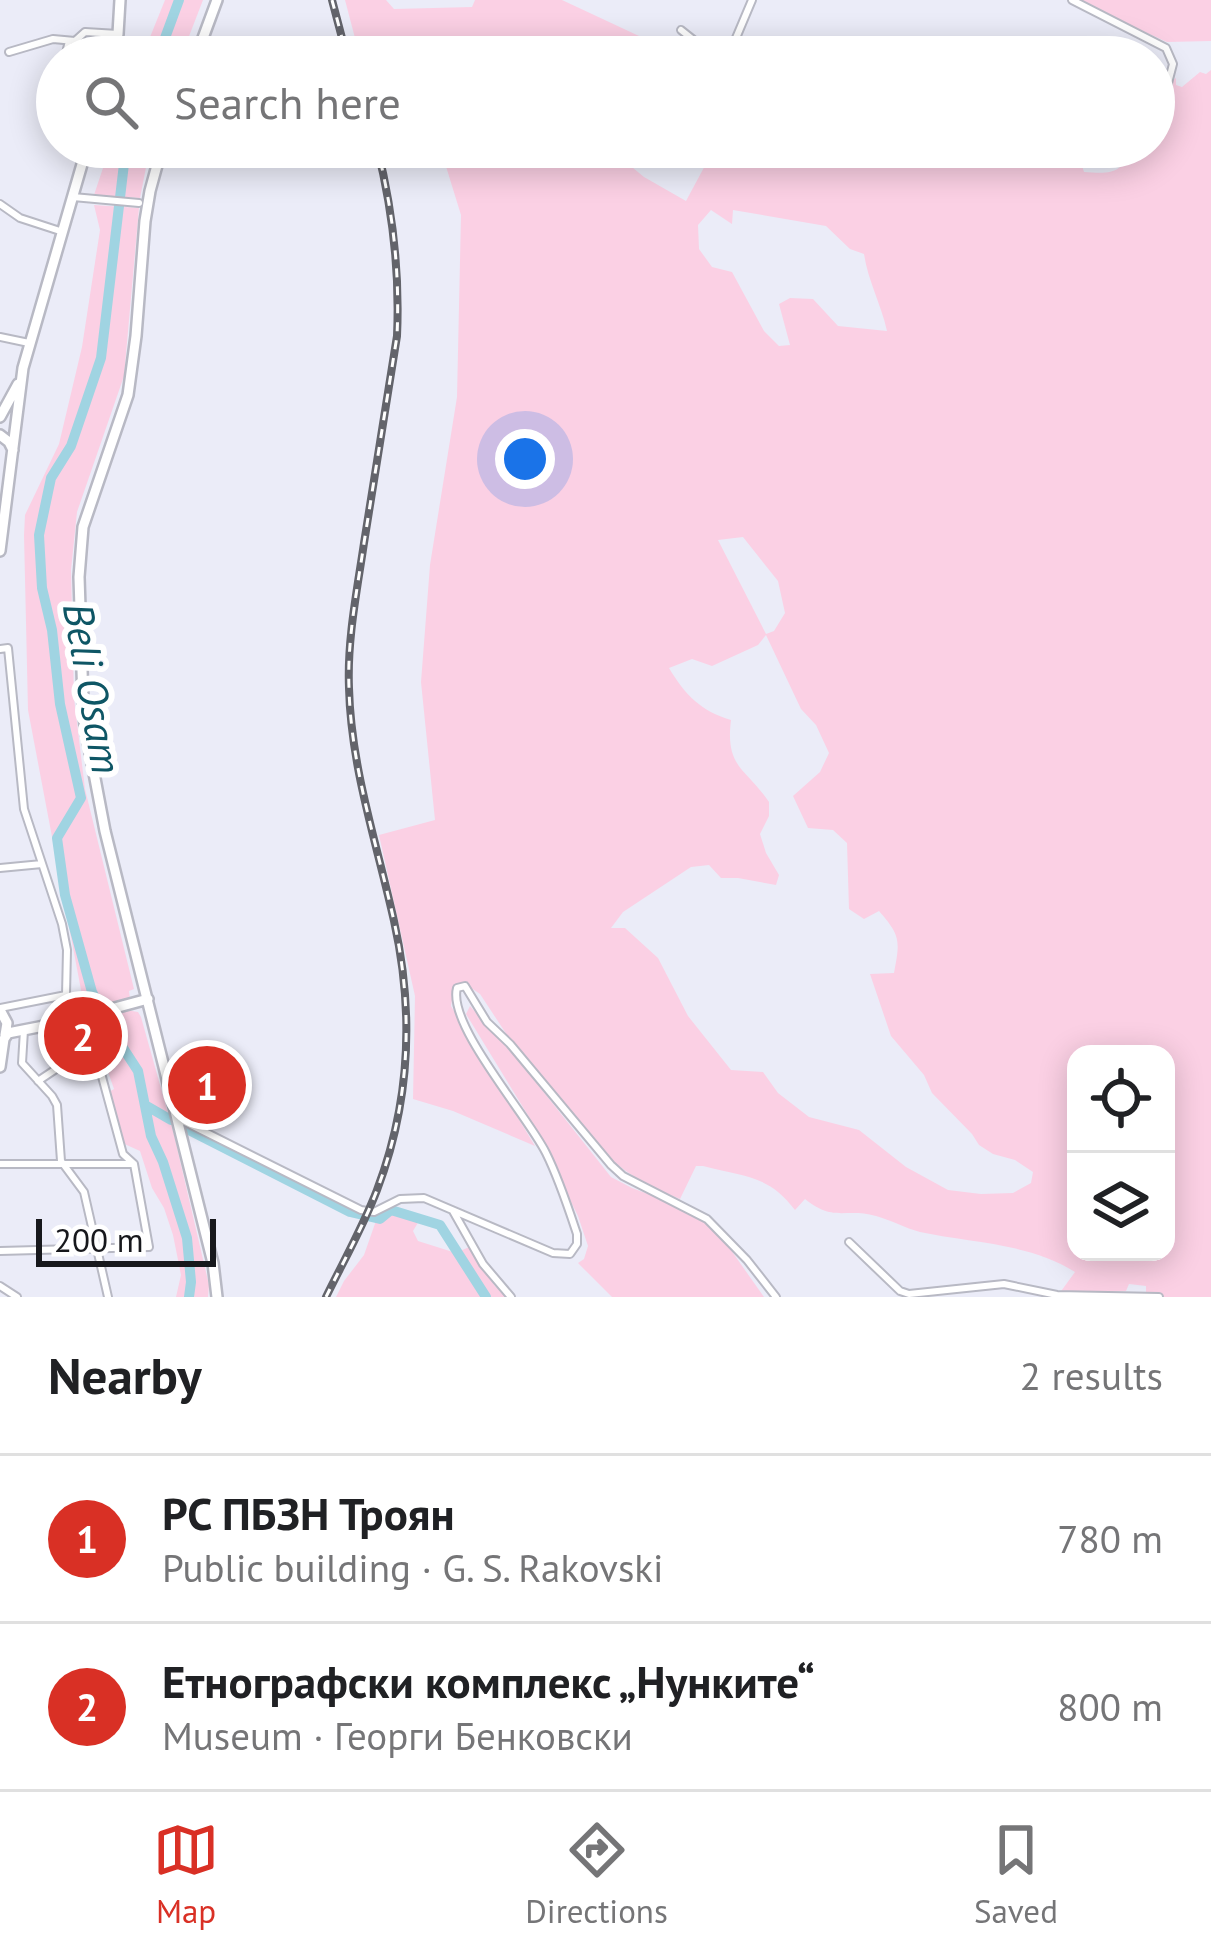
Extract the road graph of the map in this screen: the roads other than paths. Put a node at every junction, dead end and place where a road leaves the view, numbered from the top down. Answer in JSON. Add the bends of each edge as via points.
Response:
{"nodes":[{"id":1,"x":120,"y":0,"type":"edge"},
{"id":2,"x":217,"y":0,"type":"edge"},
{"id":3,"x":752,"y":0,"type":"edge"},
{"id":4,"x":1072,"y":0,"type":"edge"},
{"id":5,"x":681,"y":30,"type":"dead end"},
{"id":6,"x":118,"y":34,"type":"joint"},
{"id":7,"x":81,"y":36,"type":"edge"},
{"id":8,"x":204,"y":36,"type":"edge"},
{"id":9,"x":689,"y":36,"type":"edge"},
{"id":10,"x":737,"y":36,"type":"edge"},
{"id":11,"x":1142,"y":36,"type":"edge"},
{"id":12,"x":36,"y":44,"type":"edge"},
{"id":13,"x":10,"y":52,"type":"dead end"},
{"id":14,"x":81,"y":168,"type":"edge"},
{"id":15,"x":157,"y":168,"type":"edge"},
{"id":16,"x":73,"y":197,"type":"junction"},
{"id":17,"x":139,"y":203,"type":"dead end"},
{"id":18,"x":0,"y":205,"type":"edge"},
{"id":19,"x":63,"y":232,"type":"junction"},
{"id":20,"x":0,"y":337,"type":"edge"},
{"id":21,"x":29,"y":343,"type":"junction"},
{"id":22,"x":23,"y":368,"type":"junction"},
{"id":23,"x":0,"y":417,"type":"edge"},
{"id":24,"x":0,"y":435,"type":"edge"},
{"id":25,"x":13,"y":450,"type":"junction"},
{"id":26,"x":3,"y":505,"type":"edge"},
{"id":27,"x":0,"y":551,"type":"edge"},
{"id":28,"x":0,"y":649,"type":"edge"},
{"id":29,"x":43,"y":864,"type":"junction"},
{"id":30,"x":0,"y":868,"type":"edge"},
{"id":31,"x":148,"y":999,"type":"junction"},
{"id":32,"x":0,"y":1009,"type":"edge"},
{"id":33,"x":6,"y":1021,"type":"junction"},
{"id":34,"x":30,"y":1029,"type":"junction"},
{"id":35,"x":2,"y":1036,"type":"edge"},
{"id":36,"x":0,"y":1067,"type":"edge"},
{"id":37,"x":38,"y":1081,"type":"junction"},
{"id":38,"x":177,"y":1118,"type":"junction"},
{"id":39,"x":0,"y":1164,"type":"edge"},
{"id":40,"x":134,"y":1164,"type":"junction"},
{"id":41,"x":64,"y":1165,"type":"junction"},
{"id":42,"x":452,"y":1208,"type":"junction"},
{"id":43,"x":849,"y":1243,"type":"dead end"},
{"id":44,"x":97,"y":1249,"type":"junction"},
{"id":45,"x":0,"y":1251,"type":"edge"},
{"id":46,"x":0,"y":1286,"type":"edge"},
{"id":47,"x":17,"y":1297,"type":"edge"},
{"id":48,"x":108,"y":1297,"type":"edge"},
{"id":49,"x":217,"y":1297,"type":"edge"},
{"id":50,"x":511,"y":1297,"type":"edge"},
{"id":51,"x":776,"y":1297,"type":"edge"},
{"id":52,"x":1159,"y":1297,"type":"edge"}],
"edges":[{"from":1,"to":6,"type":"street"},
{"from":2,"to":8,"type":"street"},
{"from":3,"to":10,"type":"street"},
{"from":4,"to":11,"type":"street"},
{"from":5,"to":9,"type":"street"},
{"from":6,"to":7,"type":"street"},
{"from":12,"to":13,"type":"street"},
{"from":14,"to":16,"type":"street"},
{"from":15,"to":31,"type":"street","via":[[128,395],[87,509],[79,578],[85,726]]},
{"from":16,"to":17,"type":"street"},
{"from":16,"to":19,"type":"street"},
{"from":18,"to":19,"type":"street"},
{"from":19,"to":21,"type":"street"},
{"from":20,"to":21,"type":"street"},
{"from":21,"to":22,"type":"street"},
{"from":22,"to":23,"type":"street"},
{"from":22,"to":25,"type":"street"},
{"from":24,"to":25,"type":"street"},
{"from":25,"to":26,"type":"street"},
{"from":26,"to":27,"type":"street"},
{"from":28,"to":29,"type":"street","via":[[8,648],[24,809]]},
{"from":29,"to":30,"type":"street"},
{"from":29,"to":32,"type":"street","via":[[66,945],[66,994]]},
{"from":31,"to":34,"type":"street"},
{"from":31,"to":38,"type":"street"},
{"from":32,"to":33,"type":"street"},
{"from":33,"to":34,"type":"street"},
{"from":33,"to":35,"type":"street"},
{"from":34,"to":35,"type":"street"},
{"from":34,"to":37,"type":"street","via":[[22,1063]]},
{"from":35,"to":36,"type":"street"},
{"from":37,"to":40,"type":"street","via":[[95,1051],[123,1154]]},
{"from":37,"to":41,"type":"street","via":[[56,1105]]},
{"from":38,"to":42,"type":"street","via":[[361,1210],[412,1197]]},
{"from":38,"to":49,"type":"street"},
{"from":39,"to":41,"type":"street"},
{"from":40,"to":41,"type":"street"},
{"from":40,"to":44,"type":"street","via":[[149,1247]]},
{"from":41,"to":44,"type":"street","via":[[84,1192]]},
{"from":42,"to":50,"type":"street"},
{"from":42,"to":51,"type":"street","via":[[562,1256],[576,1247],[545,1151],[457,1008],[454,994],[465,986],[611,1165],[707,1219]]},
{"from":43,"to":52,"type":"street","via":[[909,1294],[1004,1284],[1058,1295]]},
{"from":44,"to":45,"type":"street"},
{"from":44,"to":48,"type":"street"},
{"from":46,"to":47,"type":"street"}]}
